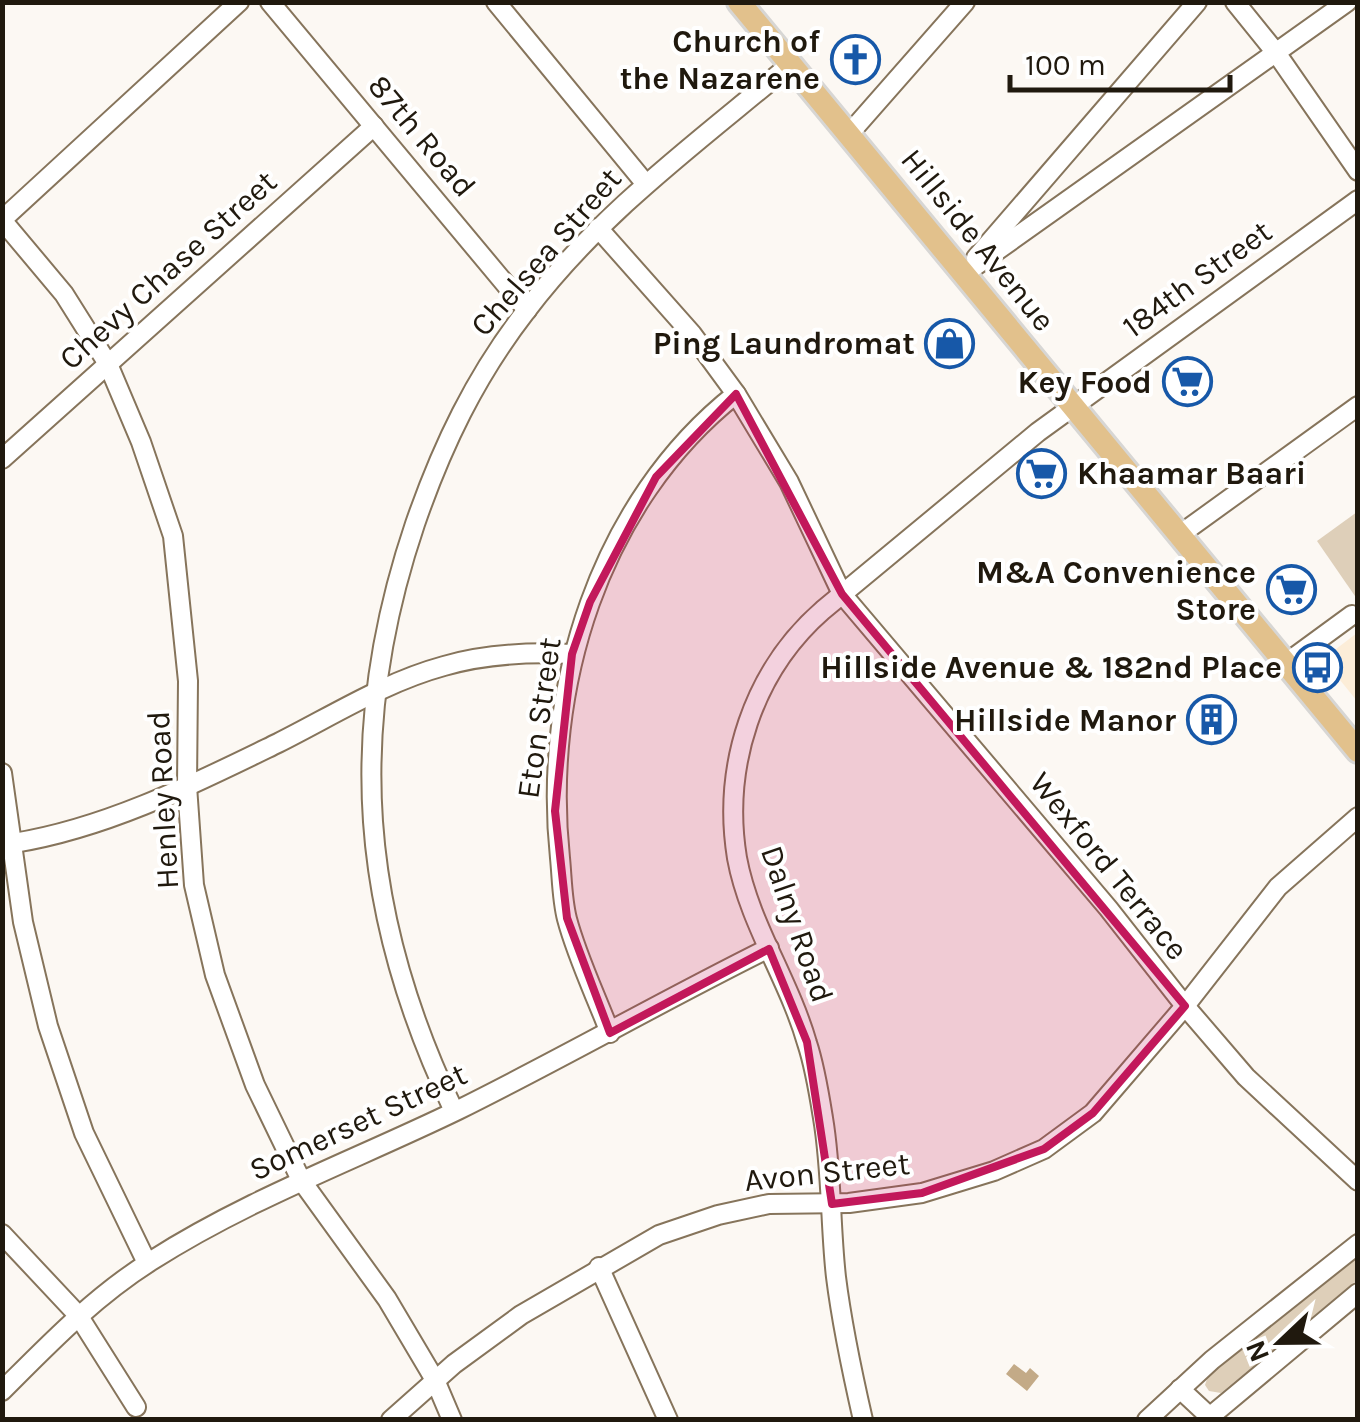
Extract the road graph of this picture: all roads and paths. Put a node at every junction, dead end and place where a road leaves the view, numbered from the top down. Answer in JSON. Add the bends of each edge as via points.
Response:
{"nodes":[{"id":1,"x":239,"y":2,"type":"edge"},
{"id":2,"x":270,"y":2,"type":"edge"},
{"id":3,"x":496,"y":2,"type":"edge"},
{"id":4,"x":739,"y":2,"type":"edge"},
{"id":5,"x":965,"y":2,"type":"edge"},
{"id":6,"x":1197,"y":2,"type":"edge"},
{"id":7,"x":1234,"y":2,"type":"edge"},
{"id":8,"x":1347,"y":2,"type":"edge"},
{"id":9,"x":1277,"y":54,"type":"junction"},
{"id":10,"x":791,"y":64,"type":"junction"},
{"id":11,"x":374,"y":126,"type":"junction"},
{"id":12,"x":848,"y":134,"type":"junction"},
{"id":13,"x":1058,"y":165,"type":"junction"},
{"id":14,"x":1358,"y":171,"type":"edge"},
{"id":15,"x":644,"y":183,"type":"junction"},
{"id":16,"x":1082,"y":192,"type":"junction"},
{"id":17,"x":1358,"y":200,"type":"edge"},
{"id":18,"x":2,"y":220,"type":"edge"},
{"id":19,"x":598,"y":228,"type":"junction"},
{"id":20,"x":964,"y":274,"type":"junction"},
{"id":21,"x":527,"y":310,"type":"junction"},
{"id":22,"x":108,"y":364,"type":"junction"},
{"id":23,"x":736,"y":394,"type":"junction"},
{"id":24,"x":1072,"y":406,"type":"junction"},
{"id":25,"x":1358,"y":406,"type":"edge"},
{"id":26,"x":2,"y":459,"type":"edge"},
{"id":27,"x":1178,"y":536,"type":"junction"},
{"id":28,"x":842,"y":594,"type":"junction"},
{"id":29,"x":1352,"y":615,"type":"dead end"},
{"id":30,"x":572,"y":654,"type":"junction"},
{"id":31,"x":1285,"y":664,"type":"junction"},
{"id":32,"x":376,"y":692,"type":"junction"},
{"id":33,"x":1358,"y":751,"type":"edge"},
{"id":34,"x":2,"y":774,"type":"edge"},
{"id":35,"x":187,"y":786,"type":"junction"},
{"id":36,"x":1358,"y":817,"type":"edge"},
{"id":37,"x":14,"y":844,"type":"junction"},
{"id":38,"x":769,"y":948,"type":"junction"},
{"id":39,"x":1184,"y":1006,"type":"junction"},
{"id":40,"x":610,"y":1033,"type":"junction"},
{"id":41,"x":454,"y":1112,"type":"junction"},
{"id":42,"x":301,"y":1180,"type":"junction"},
{"id":43,"x":1358,"y":1181,"type":"edge"},
{"id":44,"x":832,"y":1204,"type":"junction"},
{"id":45,"x":2,"y":1234,"type":"edge"},
{"id":46,"x":1358,"y":1244,"type":"edge"},
{"id":47,"x":147,"y":1263,"type":"junction"},
{"id":48,"x":599,"y":1267,"type":"junction"},
{"id":49,"x":1358,"y":1293,"type":"edge"},
{"id":50,"x":78,"y":1315,"type":"junction"},
{"id":51,"x":435,"y":1380,"type":"junction"},
{"id":52,"x":1180,"y":1389,"type":"junction"},
{"id":53,"x":2,"y":1391,"type":"edge"},
{"id":54,"x":136,"y":1407,"type":"dead end"},
{"id":55,"x":1207,"y":1418,"type":"edge"},
{"id":56,"x":390,"y":1420,"type":"edge"},
{"id":57,"x":452,"y":1420,"type":"edge"},
{"id":58,"x":668,"y":1420,"type":"edge"},
{"id":59,"x":863,"y":1420,"type":"edge"},
{"id":60,"x":1147,"y":1420,"type":"edge"}],
"edges":[{"from":1,"to":18,"type":"street"},
{"from":2,"to":11,"type":"street","name":"87th Road"},
{"from":3,"to":15,"type":"street"},
{"from":4,"to":10,"type":"main road","name":"Hillside Avenue"},
{"from":5,"to":12,"type":"street"},
{"from":6,"to":13,"type":"street"},
{"from":7,"to":9,"type":"street"},
{"from":8,"to":9,"type":"street"},
{"from":9,"to":14,"type":"street"},
{"from":9,"to":16,"type":"street"},
{"from":10,"to":12,"type":"main road","name":"Hillside Avenue"},
{"from":10,"to":15,"type":"street","name":"Chelsea Street"},
{"from":11,"to":21,"type":"street","name":"87th Road"},
{"from":11,"to":22,"type":"street","name":"Chevy Chase Street"},
{"from":12,"to":20,"type":"main road","name":"Hillside Avenue"},
{"from":13,"to":16,"type":"street"},
{"from":13,"to":20,"type":"street"},
{"from":15,"to":19,"type":"street","name":"Chelsea Street"},
{"from":16,"to":20,"type":"street"},
{"from":17,"to":24,"type":"street","name":"184th Street"},
{"from":18,"to":22,"type":"street","name":"Henley Road","via":[[64,294]]},
{"from":19,"to":21,"type":"street","name":"Chelsea Street"},
{"from":19,"to":23,"type":"street","name":"Wexford Terrace"},
{"from":20,"to":24,"type":"main road","name":"Hillside Avenue"},
{"from":21,"to":32,"type":"street","name":"Chelsea Street","via":[[478,380],[438,458],[390,602]]},
{"from":22,"to":26,"type":"street","name":"Chevy Chase Street"},
{"from":22,"to":35,"type":"street","name":"Henley Road","via":[[173,536],[188,681]]},
{"from":23,"to":28,"type":"street","name":"Wexford Terrace","via":[[789,482]]},
{"from":23,"to":30,"type":"street","name":"Eton Street","via":[[656,477],[612,554]]},
{"from":24,"to":27,"type":"main road","name":"Hillside Avenue"},
{"from":24,"to":28,"type":"street","name":"Dalny Road"},
{"from":25,"to":27,"type":"street"},
{"from":27,"to":31,"type":"main road","name":"Hillside Avenue"},
{"from":28,"to":38,"type":"street","name":"Dalny Road","via":[[771,669],[738,761],[738,859]]},
{"from":28,"to":39,"type":"street","name":"Wexford Terrace"},
{"from":29,"to":31,"type":"street"},
{"from":30,"to":32,"type":"street","via":[[470,659]]},
{"from":30,"to":40,"type":"street","name":"Eton Street","via":[[555,812],[566,918]]},
{"from":31,"to":33,"type":"main road","name":"Hillside Avenue"},
{"from":32,"to":35,"type":"street"},
{"from":32,"to":41,"type":"street","name":"Chelsea Street","via":[[372,806],[384,906],[416,1026]]},
{"from":34,"to":37,"type":"street"},
{"from":35,"to":37,"type":"street","via":[[91,825]]},
{"from":35,"to":42,"type":"street","name":"Henley Road","via":[[194,885],[215,975],[255,1086]]},
{"from":36,"to":39,"type":"street","name":"Avon Street","via":[[1278,887]]},
{"from":37,"to":47,"type":"street","via":[[22,922],[48,1026],[84,1134]]},
{"from":38,"to":40,"type":"street","name":"Somerset Street"},
{"from":38,"to":44,"type":"street","name":"Dalny Road","via":[[807,1042]]},
{"from":39,"to":43,"type":"street","name":"Wexford Terrace","via":[[1246,1077]]},
{"from":39,"to":44,"type":"street","name":"Avon Street","via":[[1094,1113],[1044,1150],[922,1193]]},
{"from":40,"to":41,"type":"street","name":"Somerset Street"},
{"from":41,"to":42,"type":"street","name":"Somerset Street"},
{"from":42,"to":47,"type":"street","name":"Somerset Street"},
{"from":42,"to":51,"type":"street","name":"Henley Road","via":[[387,1299]]},
{"from":44,"to":48,"type":"street","name":"Avon Street","via":[[769,1204],[718,1216],[658,1235]]},
{"from":44,"to":59,"type":"street","name":"Dalny Road","via":[[847,1352]]},
{"from":45,"to":50,"type":"street"},
{"from":46,"to":52,"type":"street"},
{"from":47,"to":50,"type":"street","name":"Somerset Street"},
{"from":48,"to":51,"type":"street","name":"Avon Street"},
{"from":48,"to":58,"type":"street"},
{"from":49,"to":55,"type":"street"},
{"from":50,"to":53,"type":"street","name":"Somerset Street"},
{"from":50,"to":54,"type":"street"},
{"from":51,"to":56,"type":"street","name":"Avon Street"},
{"from":51,"to":57,"type":"street","name":"Henley Road"},
{"from":52,"to":55,"type":"street"},
{"from":52,"to":60,"type":"street"}]}
